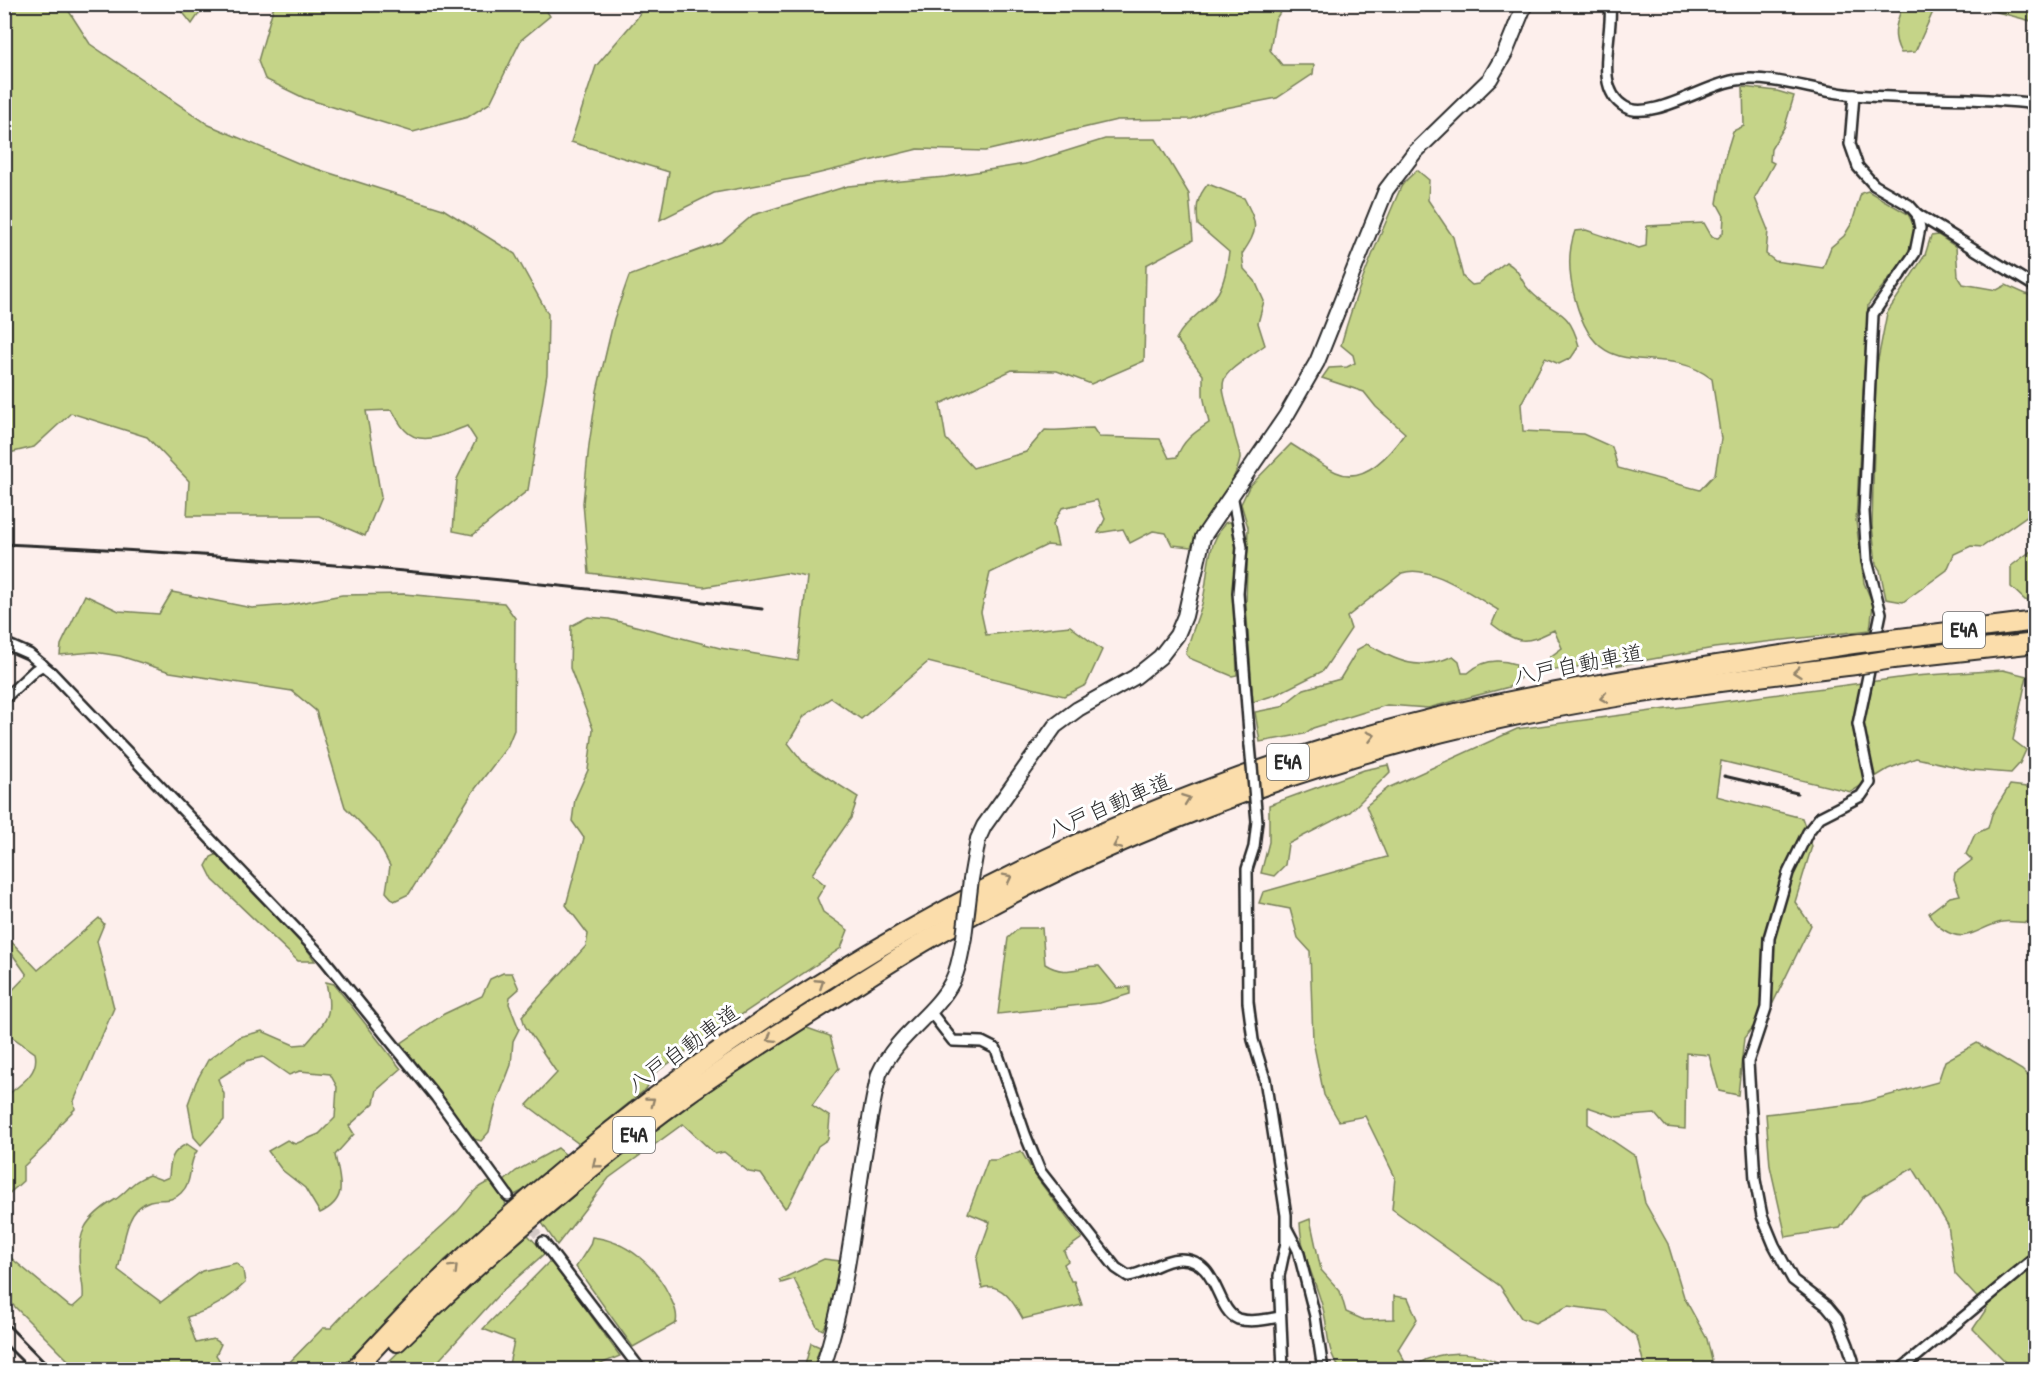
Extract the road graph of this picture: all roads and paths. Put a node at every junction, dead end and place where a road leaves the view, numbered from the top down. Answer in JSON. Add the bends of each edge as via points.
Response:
{"nodes":[{"id":1,"x":1526,"y":4,"type":"edge"},
{"id":2,"x":1610,"y":4,"type":"edge"},
{"id":3,"x":1854,"y":95,"type":"junction"},
{"id":4,"x":2036,"y":104,"type":"edge"},
{"id":5,"x":1917,"y":214,"type":"junction"},
{"id":6,"x":2036,"y":287,"type":"edge"},
{"id":7,"x":1232,"y":494,"type":"junction"},
{"id":8,"x":2036,"y":621,"type":"edge"},
{"id":9,"x":4,"y":643,"type":"edge"},
{"id":10,"x":2036,"y":643,"type":"edge"},
{"id":11,"x":43,"y":665,"type":"junction"},
{"id":12,"x":4,"y":699,"type":"edge"},
{"id":13,"x":929,"y":1010,"type":"junction"},
{"id":14,"x":508,"y":1196,"type":"tunnel mouth"},
{"id":15,"x":1287,"y":1229,"type":"junction"},
{"id":16,"x":543,"y":1242,"type":"tunnel mouth"},
{"id":17,"x":2036,"y":1257,"type":"edge"},
{"id":18,"x":1280,"y":1317,"type":"junction"},
{"id":19,"x":354,"y":1370,"type":"edge"},
{"id":20,"x":371,"y":1370,"type":"edge"},
{"id":21,"x":641,"y":1370,"type":"edge"},
{"id":22,"x":822,"y":1370,"type":"edge"},
{"id":23,"x":1283,"y":1370,"type":"edge"},
{"id":24,"x":1323,"y":1370,"type":"edge"},
{"id":25,"x":1852,"y":1370,"type":"edge"},
{"id":26,"x":1900,"y":1370,"type":"edge"}],
"edges":[{"from":1,"to":7,"type":"street","via":[[1490,79],[1414,153],[1386,190],[1317,362],[1286,416]]},
{"from":2,"to":3,"type":"street","via":[[1607,79],[1616,99],[1632,110],[1655,108],[1745,79]]},
{"from":3,"to":4,"type":"street"},
{"from":3,"to":5,"type":"street","via":[[1850,133],[1858,167],[1874,185]]},
{"from":5,"to":6,"type":"street"},
{"from":5,"to":25,"type":"street","via":[[1920,228],[1915,253],[1873,314],[1864,512],[1868,561],[1881,613],[1858,724],[1870,783],[1861,796],[1820,817],[1788,873],[1769,938],[1766,1008],[1748,1062],[1755,1180],[1762,1216],[1793,1280],[1837,1318],[1848,1345]]},
{"from":7,"to":13,"type":"street","bridge":true,"via":[[1203,537],[1185,616],[1169,647],[1135,677],[1055,726],[984,826],[978,839],[958,968],[951,984]]},
{"from":7,"to":15,"type":"street","bridge":true,"via":[[1242,548],[1238,593],[1257,820],[1247,869],[1249,1019],[1265,1079]]},
{"from":19,"to":8,"type":"highway","name":"八戸自動車道","number":"E4A","one_way":true,"bridge":true,"via":[[461,1260],[542,1189],[609,1133],[730,1043],[831,976],[918,925],[1071,845],[1271,768],[1413,725],[1567,690],[1852,644]]},
{"from":9,"to":11,"type":"street"},
{"from":10,"to":20,"type":"highway","name":"八戸自動車道","number":"E4A","one_way":true,"bridge":true,"via":[[1694,683],[1593,700],[1417,739],[1276,783],[1080,861],[928,940],[687,1094],[470,1271]]},
{"from":11,"to":12,"type":"street"},
{"from":11,"to":14,"type":"street","via":[[319,954],[435,1097]]},
{"from":13,"to":18,"type":"street","via":[[953,1041],[982,1042],[996,1049],[1040,1171],[1116,1268],[1128,1276],[1141,1275],[1180,1259],[1191,1261],[1212,1278],[1223,1304],[1237,1318]]},
{"from":13,"to":22,"type":"street","via":[[887,1056],[879,1074],[832,1339]]},
{"from":15,"to":18,"type":"street","via":[[1279,1276]]},
{"from":15,"to":24,"type":"street","via":[[1298,1250],[1315,1316]]},
{"from":16,"to":21,"type":"street"},
{"from":17,"to":26,"type":"street"},
{"from":18,"to":23,"type":"street"}]}
